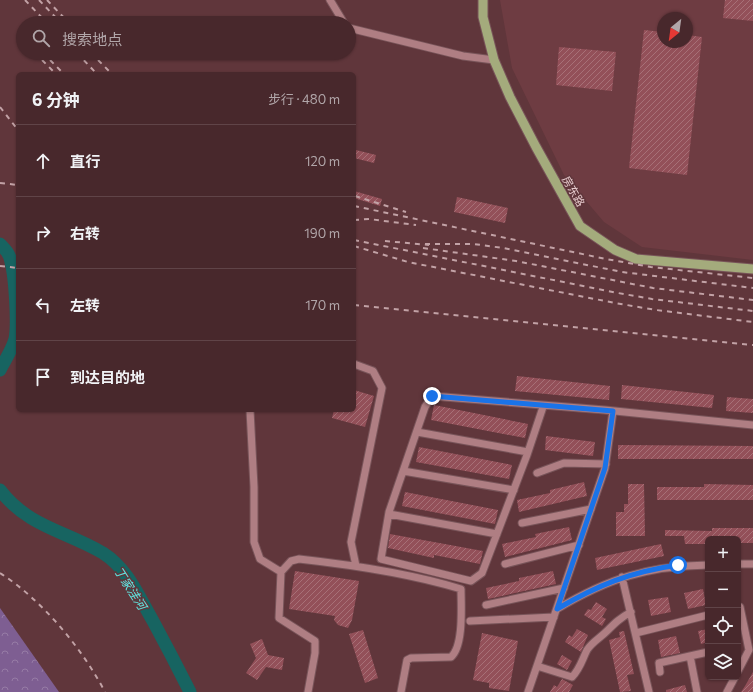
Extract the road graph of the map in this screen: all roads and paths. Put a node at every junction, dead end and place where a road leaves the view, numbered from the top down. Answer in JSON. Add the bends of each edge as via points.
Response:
{"nodes":[{"id":1,"x":330,"y":0,"type":"edge"},
{"id":2,"x":483,"y":0,"type":"edge"},
{"id":3,"x":340,"y":16,"type":"edge"},
{"id":4,"x":356,"y":30,"type":"edge"},
{"id":5,"x":494,"y":60,"type":"junction"},
{"id":6,"x":753,"y":270,"type":"edge"},
{"id":7,"x":356,"y":365,"type":"edge"},
{"id":8,"x":543,"y":406,"type":"junction"},
{"id":9,"x":613,"y":411,"type":"junction"},
{"id":10,"x":250,"y":412,"type":"edge"},
{"id":11,"x":753,"y":425,"type":"edge"},
{"id":12,"x":417,"y":432,"type":"junction"},
{"id":13,"x":528,"y":452,"type":"junction"},
{"id":14,"x":606,"y":464,"type":"junction"},
{"id":15,"x":404,"y":471,"type":"junction"},
{"id":16,"x":537,"y":473,"type":"dead end"},
{"id":17,"x":514,"y":490,"type":"junction"},
{"id":18,"x":591,"y":509,"type":"junction"},
{"id":19,"x":389,"y":514,"type":"junction"},
{"id":20,"x":522,"y":523,"type":"dead end"},
{"id":21,"x":497,"y":534,"type":"junction"},
{"id":22,"x":579,"y":545,"type":"junction"},
{"id":23,"x":505,"y":564,"type":"dead end"},
{"id":24,"x":741,"y":564,"type":"edge"},
{"id":25,"x":753,"y":564,"type":"edge"},
{"id":26,"x":705,"y":565,"type":"edge"},
{"id":27,"x":356,"y":566,"type":"junction"},
{"id":28,"x":281,"y":572,"type":"junction"},
{"id":29,"x":622,"y":577,"type":"junction"},
{"id":30,"x":564,"y":588,"type":"junction"},
{"id":31,"x":486,"y":605,"type":"dead end"},
{"id":32,"x":557,"y":609,"type":"junction"},
{"id":33,"x":631,"y":612,"type":"junction"},
{"id":34,"x":741,"y":612,"type":"edge"},
{"id":35,"x":554,"y":616,"type":"junction"},
{"id":36,"x":705,"y":616,"type":"edge"},
{"id":37,"x":470,"y":621,"type":"dead end"},
{"id":38,"x":636,"y":633,"type":"junction"},
{"id":39,"x":705,"y":653,"type":"edge"},
{"id":40,"x":690,"y":656,"type":"junction"},
{"id":41,"x":537,"y":666,"type":"junction"},
{"id":42,"x":741,"y":666,"type":"edge"},
{"id":43,"x":660,"y":672,"type":"dead end"},
{"id":44,"x":733,"y":680,"type":"edge"},
{"id":45,"x":308,"y":692,"type":"edge"},
{"id":46,"x":401,"y":692,"type":"edge"},
{"id":47,"x":528,"y":692,"type":"edge"},
{"id":48,"x":649,"y":692,"type":"edge"},
{"id":49,"x":698,"y":692,"type":"edge"},
{"id":50,"x":727,"y":692,"type":"edge"}],
"edges":[{"from":1,"to":3,"type":"street"},
{"from":2,"to":5,"type":"main road","name":"房东路","via":[[483,17]]},
{"from":4,"to":5,"type":"street","via":[[463,56]]},
{"from":5,"to":6,"type":"main road","name":"房东路","via":[[532,140],[580,226],[615,250],[636,259]]},
{"from":7,"to":27,"type":"street","via":[[373,371],[382,388],[351,542]]},
{"from":8,"to":9,"type":"street"},
{"from":8,"to":12,"type":"street","via":[[432,396],[425,407]]},
{"from":8,"to":13,"type":"street"},
{"from":9,"to":11,"type":"street"},
{"from":9,"to":14,"type":"street"},
{"from":10,"to":28,"type":"street","via":[[254,542],[260,559]]},
{"from":12,"to":13,"type":"street"},
{"from":12,"to":15,"type":"street"},
{"from":13,"to":17,"type":"street"},
{"from":14,"to":16,"type":"street","via":[[564,463]]},
{"from":14,"to":18,"type":"street"},
{"from":15,"to":17,"type":"street"},
{"from":15,"to":19,"type":"street"},
{"from":17,"to":21,"type":"street"},
{"from":18,"to":20,"type":"street"},
{"from":18,"to":22,"type":"street"},
{"from":19,"to":21,"type":"street"},
{"from":19,"to":21,"type":"street","via":[[381,559],[471,581],[482,573]]},
{"from":22,"to":23,"type":"street"},
{"from":22,"to":30,"type":"street"},
{"from":24,"to":25,"type":"street"},
{"from":26,"to":29,"type":"street","via":[[678,565]]},
{"from":27,"to":28,"type":"street","via":[[299,559],[291,561]]},
{"from":27,"to":46,"type":"street","via":[[439,582],[461,589],[460,637],[454,654],[451,657],[407,660]]},
{"from":28,"to":45,"type":"street","via":[[280,621],[315,641]]},
{"from":29,"to":32,"type":"street"},
{"from":29,"to":33,"type":"street"},
{"from":30,"to":31,"type":"street"},
{"from":30,"to":32,"type":"street"},
{"from":32,"to":35,"type":"street"},
{"from":33,"to":38,"type":"street"},
{"from":33,"to":41,"type":"street","via":[[617,620],[598,637],[587,650],[579,670],[572,678]]},
{"from":34,"to":42,"type":"street","via":[[750,650]]},
{"from":35,"to":37,"type":"street"},
{"from":35,"to":41,"type":"street"},
{"from":36,"to":38,"type":"street"},
{"from":38,"to":48,"type":"street"},
{"from":39,"to":40,"type":"street"},
{"from":40,"to":43,"type":"street","via":[[659,663]]},
{"from":40,"to":49,"type":"street"},
{"from":41,"to":47,"type":"street"},
{"from":44,"to":50,"type":"street"}]}
